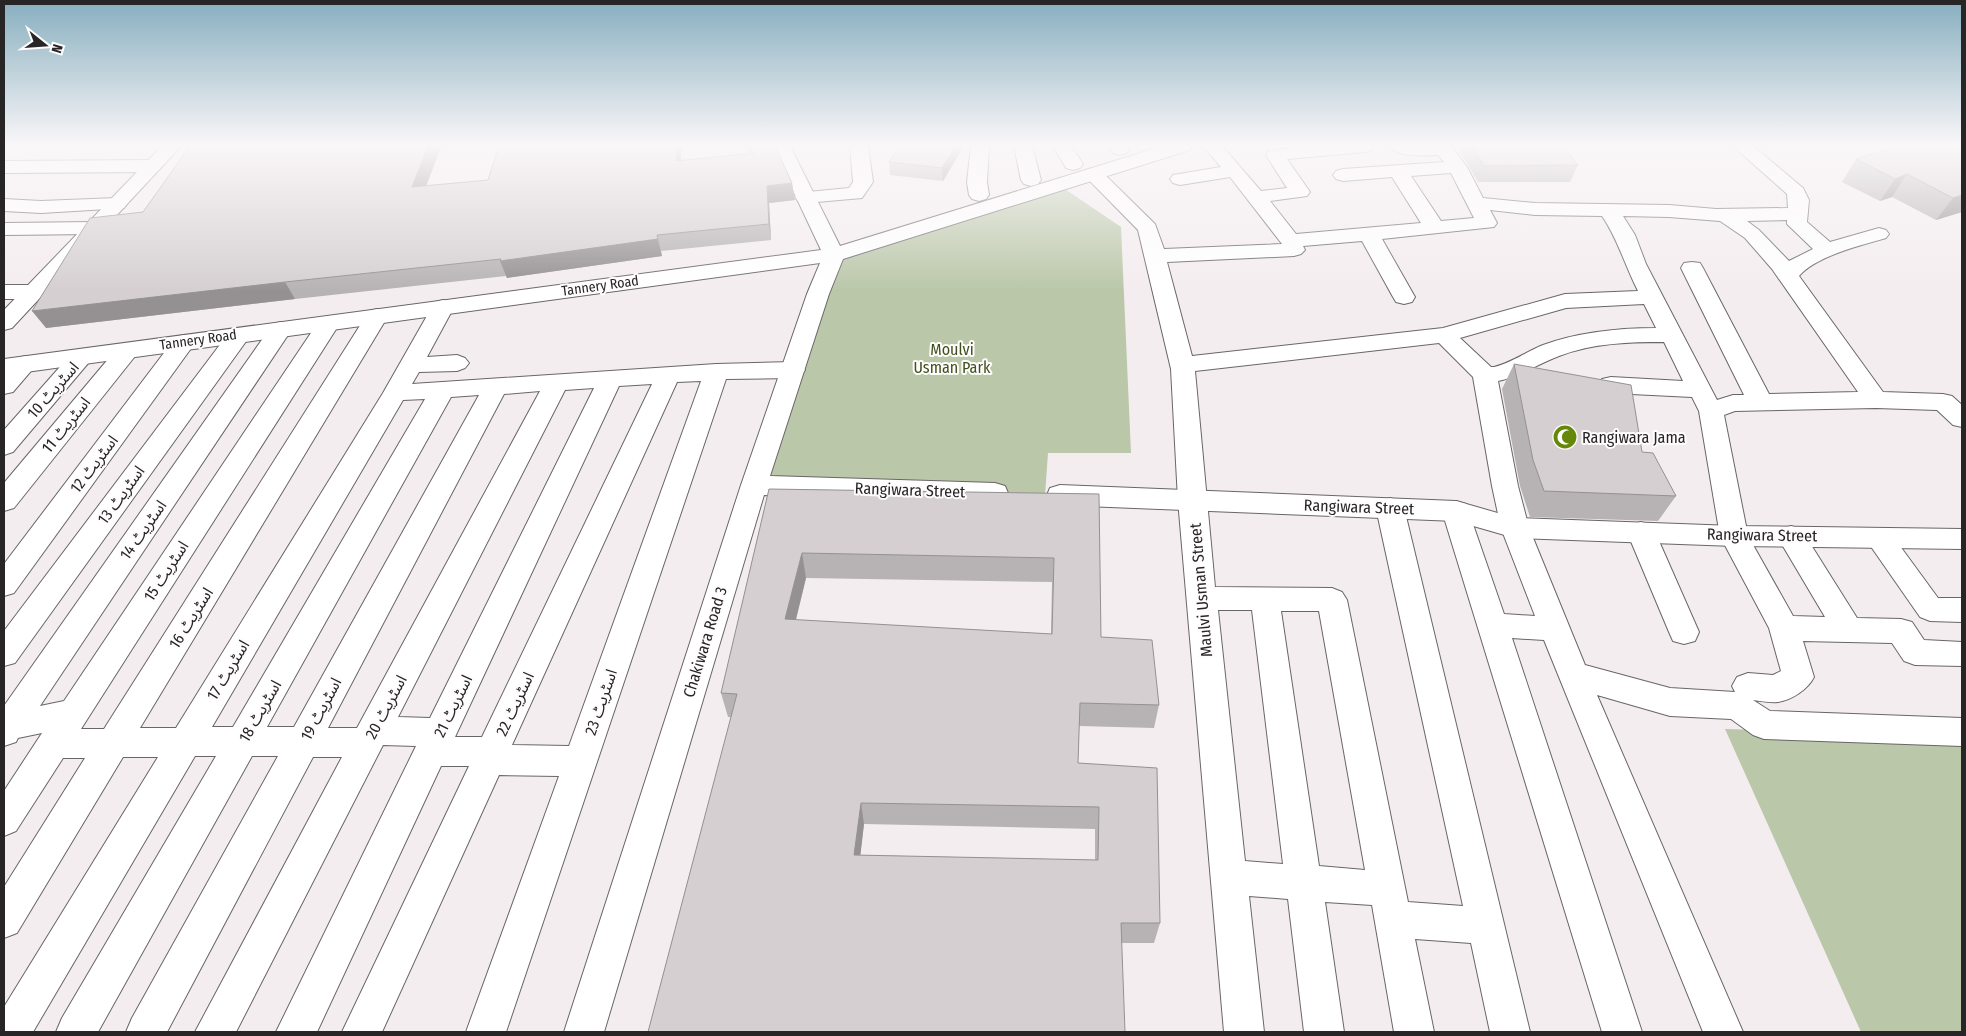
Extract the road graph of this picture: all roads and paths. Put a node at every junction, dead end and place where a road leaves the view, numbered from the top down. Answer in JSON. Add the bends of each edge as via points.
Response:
{"nodes":[{"id":1,"x":126,"y":194,"type":"edge"},
{"id":2,"x":849,"y":194,"type":"edge"},
{"id":3,"x":982,"y":194,"type":"edge"},
{"id":4,"x":1112,"y":194,"type":"edge"},
{"id":5,"x":1254,"y":194,"type":"edge"},
{"id":6,"x":1279,"y":194,"type":"edge"},
{"id":7,"x":1413,"y":194,"type":"edge"},
{"id":8,"x":1471,"y":194,"type":"edge"},
{"id":9,"x":1797,"y":194,"type":"edge"},
{"id":10,"x":979,"y":195,"type":"edge"},
{"id":11,"x":806,"y":197,"type":"joint"},
{"id":12,"x":1256,"y":197,"type":"junction"},
{"id":13,"x":1476,"y":203,"type":"junction"},
{"id":14,"x":117,"y":204,"type":"junction"},
{"id":15,"x":4,"y":205,"type":"edge"},
{"id":16,"x":1608,"y":210,"type":"junction"},
{"id":17,"x":1798,"y":214,"type":"junction"},
{"id":18,"x":1725,"y":215,"type":"junction"},
{"id":19,"x":94,"y":228,"type":"junction"},
{"id":20,"x":1435,"y":228,"type":"junction"},
{"id":21,"x":4,"y":229,"type":"edge"},
{"id":22,"x":1369,"y":234,"type":"junction"},
{"id":23,"x":1879,"y":234,"type":"dead end"},
{"id":24,"x":1291,"y":241,"type":"junction"},
{"id":25,"x":830,"y":248,"type":"junction"},
{"id":26,"x":1828,"y":251,"type":"junction"},
{"id":27,"x":1155,"y":256,"type":"junction"},
{"id":28,"x":1692,"y":268,"type":"dead end"},
{"id":29,"x":1788,"y":276,"type":"junction"},
{"id":30,"x":4,"y":292,"type":"edge"},
{"id":31,"x":34,"y":292,"type":"junction"},
{"id":32,"x":1404,"y":297,"type":"dead end"},
{"id":33,"x":1650,"y":297,"type":"junction"},
{"id":34,"x":443,"y":307,"type":"junction"},
{"id":35,"x":378,"y":316,"type":"junction"},
{"id":36,"x":4,"y":323,"type":"edge"},
{"id":37,"x":329,"y":323,"type":"junction"},
{"id":38,"x":281,"y":329,"type":"junction"},
{"id":39,"x":1671,"y":334,"type":"junction"},
{"id":40,"x":239,"y":335,"type":"junction"},
{"id":41,"x":1444,"y":335,"type":"junction"},
{"id":42,"x":184,"y":342,"type":"junction"},
{"id":43,"x":4,"y":350,"type":"edge"},
{"id":44,"x":128,"y":350,"type":"junction"},
{"id":45,"x":82,"y":356,"type":"junction"},
{"id":46,"x":15,"y":365,"type":"edge"},
{"id":47,"x":410,"y":365,"type":"junction"},
{"id":48,"x":1182,"y":365,"type":"junction"},
{"id":49,"x":793,"y":370,"type":"junction"},
{"id":50,"x":716,"y":372,"type":"junction"},
{"id":51,"x":668,"y":375,"type":"junction"},
{"id":52,"x":1485,"y":375,"type":"junction"},
{"id":53,"x":450,"y":376,"type":"junction"},
{"id":54,"x":610,"y":379,"type":"junction"},
{"id":55,"x":557,"y":382,"type":"junction"},
{"id":56,"x":1611,"y":385,"type":"edge"},
{"id":57,"x":4,"y":386,"type":"edge"},
{"id":58,"x":496,"y":386,"type":"junction"},
{"id":59,"x":394,"y":392,"type":"junction"},
{"id":60,"x":1876,"y":400,"type":"junction"},
{"id":61,"x":1705,"y":401,"type":"junction"},
{"id":62,"x":1760,"y":402,"type":"junction"},
{"id":63,"x":1962,"y":419,"type":"edge"},
{"id":64,"x":4,"y":446,"type":"edge"},
{"id":65,"x":754,"y":485,"type":"junction"},
{"id":66,"x":1192,"y":500,"type":"junction"},
{"id":67,"x":4,"y":501,"type":"edge"},
{"id":68,"x":1390,"y":508,"type":"junction"},
{"id":69,"x":1456,"y":511,"type":"junction"},
{"id":70,"x":1515,"y":528,"type":"junction"},
{"id":71,"x":1641,"y":532,"type":"junction"},
{"id":72,"x":1734,"y":536,"type":"junction"},
{"id":73,"x":1791,"y":536,"type":"junction"},
{"id":74,"x":1879,"y":538,"type":"junction"},
{"id":75,"x":1962,"y":539,"type":"edge"},
{"id":76,"x":59,"y":580,"type":"junction"},
{"id":77,"x":4,"y":584,"type":"edge"},
{"id":78,"x":1202,"y":598,"type":"junction"},
{"id":79,"x":1265,"y":599,"type":"junction"},
{"id":80,"x":1962,"y":610,"type":"edge"},
{"id":81,"x":1492,"y":625,"type":"junction"},
{"id":82,"x":1784,"y":628,"type":"junction"},
{"id":83,"x":1556,"y":629,"type":"junction"},
{"id":84,"x":1849,"y":630,"type":"junction"},
{"id":85,"x":1684,"y":632,"type":"dead end"},
{"id":86,"x":4,"y":654,"type":"edge"},
{"id":87,"x":1962,"y":654,"type":"edge"},
{"id":88,"x":1573,"y":675,"type":"junction"},
{"id":89,"x":1748,"y":686,"type":"dead end"},
{"id":90,"x":74,"y":713,"type":"junction"},
{"id":91,"x":5,"y":729,"type":"edge"},
{"id":92,"x":1962,"y":732,"type":"edge"},
{"id":93,"x":371,"y":736,"type":"junction"},
{"id":94,"x":242,"y":741,"type":"junction"},
{"id":95,"x":303,"y":742,"type":"junction"},
{"id":96,"x":435,"y":742,"type":"junction"},
{"id":97,"x":113,"y":743,"type":"junction"},
{"id":98,"x":184,"y":743,"type":"junction"},
{"id":99,"x":53,"y":744,"type":"junction"},
{"id":100,"x":491,"y":756,"type":"junction"},
{"id":101,"x":581,"y":761,"type":"junction"},
{"id":102,"x":4,"y":820,"type":"edge"},
{"id":103,"x":1229,"y":877,"type":"junction"},
{"id":104,"x":1304,"y":883,"type":"junction"},
{"id":105,"x":1390,"y":904,"type":"junction"},
{"id":106,"x":4,"y":920,"type":"edge"},
{"id":107,"x":1486,"y":926,"type":"junction"},
{"id":108,"x":11,"y":1032,"type":"edge"},
{"id":109,"x":76,"y":1032,"type":"edge"},
{"id":110,"x":146,"y":1032,"type":"edge"},
{"id":111,"x":215,"y":1032,"type":"edge"},
{"id":112,"x":296,"y":1032,"type":"edge"},
{"id":113,"x":362,"y":1032,"type":"edge"},
{"id":114,"x":486,"y":1032,"type":"edge"},
{"id":115,"x":584,"y":1032,"type":"edge"},
{"id":116,"x":1244,"y":1032,"type":"edge"},
{"id":117,"x":1324,"y":1032,"type":"edge"},
{"id":118,"x":1414,"y":1032,"type":"edge"},
{"id":119,"x":1510,"y":1032,"type":"edge"},
{"id":120,"x":1622,"y":1032,"type":"edge"},
{"id":121,"x":1723,"y":1032,"type":"edge"}],
"edges":[{"from":1,"to":14,"type":"street"},
{"from":2,"to":11,"type":"street"},
{"from":3,"to":25,"type":"street","name":"Tannery Road"},
{"from":4,"to":27,"type":"street","name":"Maulvi Usman Street","via":[[1148,228]]},
{"from":5,"to":12,"type":"street"},
{"from":6,"to":12,"type":"street"},
{"from":7,"to":20,"type":"street"},
{"from":8,"to":13,"type":"street"},
{"from":9,"to":17,"type":"street"},
{"from":10,"to":25,"type":"street","name":"Tannery Road"},
{"from":11,"to":25,"type":"street"},
{"from":12,"to":24,"type":"street"},
{"from":13,"to":16,"type":"street","via":[[1535,209]]},
{"from":13,"to":20,"type":"street","via":[[1487,224]]},
{"from":14,"to":15,"type":"street"},
{"from":14,"to":19,"type":"street"},
{"from":16,"to":18,"type":"street"},
{"from":16,"to":33,"type":"street","via":[[1630,244]]},
{"from":17,"to":18,"type":"street"},
{"from":17,"to":26,"type":"street","via":[[1797,224]]},
{"from":18,"to":29,"type":"street","via":[[1752,234]]},
{"from":19,"to":21,"type":"street"},
{"from":19,"to":31,"type":"street"},
{"from":20,"to":22,"type":"street"},
{"from":22,"to":24,"type":"street"},
{"from":22,"to":32,"type":"street"},
{"from":23,"to":26,"type":"street","via":[[1846,242]]},
{"from":24,"to":27,"type":"street","via":[[1294,250]]},
{"from":25,"to":34,"type":"street","name":"Tannery Road"},
{"from":25,"to":43,"type":"street","name":"Tannery Road"},
{"from":25,"to":49,"type":"street","name":"Chakiwara Road 3"},
{"from":26,"to":29,"type":"street","via":[[1798,264]]},
{"from":27,"to":48,"type":"street","name":"Maulvi Usman Street"},
{"from":28,"to":62,"type":"street"},
{"from":29,"to":60,"type":"street"},
{"from":30,"to":31,"type":"street"},
{"from":31,"to":36,"type":"street"},
{"from":33,"to":39,"type":"street"},
{"from":33,"to":41,"type":"street","via":[[1564,301]]},
{"from":34,"to":35,"type":"street","name":"Tannery Road"},
{"from":34,"to":47,"type":"street","name":"اسٹریٹ 17"},
{"from":35,"to":37,"type":"street","name":"Tannery Road"},
{"from":35,"to":97,"type":"street","name":"اسٹریٹ 16"},
{"from":37,"to":38,"type":"street","name":"Tannery Road"},
{"from":37,"to":90,"type":"street","name":"اسٹریٹ 15"},
{"from":38,"to":40,"type":"street","name":"Tannery Road"},
{"from":38,"to":91,"type":"street","name":"اسٹریٹ 14"},
{"from":39,"to":52,"type":"street","via":[[1601,337],[1551,350],[1496,375]]},
{"from":39,"to":61,"type":"street"},
{"from":40,"to":42,"type":"street","name":"Tannery Road"},
{"from":40,"to":76,"type":"street","name":"اسٹریٹ 13"},
{"from":41,"to":48,"type":"street"},
{"from":41,"to":52,"type":"street"},
{"from":42,"to":44,"type":"street","name":"Tannery Road"},
{"from":42,"to":77,"type":"street","name":"اسٹریٹ 12"},
{"from":44,"to":45,"type":"street","name":"Tannery Road"},
{"from":44,"to":67,"type":"street","name":"اسٹریٹ 11"},
{"from":45,"to":46,"type":"street","name":"Tannery Road"},
{"from":45,"to":64,"type":"street","name":"اسٹریٹ 10"},
{"from":46,"to":57,"type":"street"},
{"from":47,"to":53,"type":"street"},
{"from":47,"to":59,"type":"street","name":"اسٹریٹ 17"},
{"from":48,"to":66,"type":"street","name":"Maulvi Usman Street"},
{"from":49,"to":50,"type":"street"},
{"from":49,"to":65,"type":"street","name":"Chakiwara Road 3"},
{"from":50,"to":51,"type":"street"},
{"from":50,"to":101,"type":"street","name":"اسٹریٹ 23"},
{"from":51,"to":54,"type":"street"},
{"from":51,"to":100,"type":"street","name":"اسٹریٹ 22"},
{"from":52,"to":70,"type":"street"},
{"from":53,"to":58,"type":"street"},
{"from":53,"to":59,"type":"street"},
{"from":53,"to":94,"type":"street","name":"اسٹریٹ 18"},
{"from":54,"to":55,"type":"street"},
{"from":54,"to":96,"type":"street","name":"اسٹریٹ 21"},
{"from":55,"to":58,"type":"street"},
{"from":55,"to":93,"type":"street","name":"اسٹریٹ 20"},
{"from":56,"to":61,"type":"street"},
{"from":58,"to":95,"type":"street","name":"اسٹریٹ 19"},
{"from":59,"to":98,"type":"street","name":"اسٹریٹ 17"},
{"from":60,"to":62,"type":"street"},
{"from":60,"to":63,"type":"street","via":[[1943,402]]},
{"from":61,"to":62,"type":"street"},
{"from":61,"to":72,"type":"street"},
{"from":65,"to":66,"type":"street","name":"Rangiwara Street"},
{"from":65,"to":115,"type":"street","name":"Chakiwara Road 3"},
{"from":66,"to":68,"type":"street","name":"Rangiwara Street"},
{"from":66,"to":78,"type":"street","name":"Maulvi Usman Street"},
{"from":68,"to":69,"type":"street","name":"Rangiwara Street"},
{"from":68,"to":107,"type":"street"},
{"from":69,"to":70,"type":"street","name":"Rangiwara Street"},
{"from":69,"to":81,"type":"street"},
{"from":70,"to":71,"type":"street","name":"Rangiwara Street"},
{"from":70,"to":83,"type":"street"},
{"from":71,"to":72,"type":"street","name":"Rangiwara Street"},
{"from":71,"to":85,"type":"street"},
{"from":72,"to":73,"type":"street","name":"Rangiwara Street"},
{"from":72,"to":82,"type":"street"},
{"from":73,"to":74,"type":"street","name":"Rangiwara Street"},
{"from":73,"to":84,"type":"street"},
{"from":74,"to":75,"type":"street","name":"Rangiwara Street"},
{"from":74,"to":80,"type":"street","via":[[1930,609]]},
{"from":76,"to":77,"type":"street"},
{"from":76,"to":86,"type":"street","name":"اسٹریٹ 13"},
{"from":78,"to":79,"type":"street"},
{"from":78,"to":103,"type":"street","name":"Maulvi Usman Street"},
{"from":79,"to":104,"type":"street"},
{"from":79,"to":105,"type":"street","via":[[1332,600]]},
{"from":81,"to":83,"type":"street"},
{"from":81,"to":120,"type":"street"},
{"from":82,"to":84,"type":"street"},
{"from":82,"to":89,"type":"street","via":[[1798,677],[1777,689]]},
{"from":83,"to":88,"type":"street"},
{"from":84,"to":87,"type":"street","via":[[1902,632],[1915,652]]},
{"from":88,"to":92,"type":"street","via":[[1670,702],[1737,706],[1764,725]]},
{"from":88,"to":121,"type":"street"},
{"from":90,"to":91,"type":"street"},
{"from":90,"to":99,"type":"street","name":"اسٹریٹ 15"},
{"from":93,"to":95,"type":"street"},
{"from":93,"to":96,"type":"street"},
{"from":93,"to":111,"type":"street","name":"اسٹریٹ 20"},
{"from":94,"to":95,"type":"street"},
{"from":94,"to":98,"type":"street"},
{"from":94,"to":109,"type":"street","name":"اسٹریٹ 18"},
{"from":95,"to":110,"type":"street","name":"اسٹریٹ 19"},
{"from":96,"to":100,"type":"street"},
{"from":96,"to":112,"type":"street","name":"اسٹریٹ 21"},
{"from":97,"to":98,"type":"street"},
{"from":97,"to":99,"type":"street"},
{"from":97,"to":106,"type":"street","name":"اسٹریٹ 16"},
{"from":98,"to":108,"type":"street","name":"اسٹریٹ 17"},
{"from":99,"to":102,"type":"street","name":"اسٹریٹ 15"},
{"from":100,"to":101,"type":"street"},
{"from":100,"to":113,"type":"street","name":"اسٹریٹ 22"},
{"from":101,"to":114,"type":"street","name":"اسٹریٹ 23"},
{"from":103,"to":104,"type":"street"},
{"from":103,"to":116,"type":"street","name":"Maulvi Usman Street"},
{"from":104,"to":105,"type":"street"},
{"from":104,"to":117,"type":"street"},
{"from":105,"to":107,"type":"street"},
{"from":105,"to":118,"type":"street"},
{"from":107,"to":119,"type":"street"}]}
